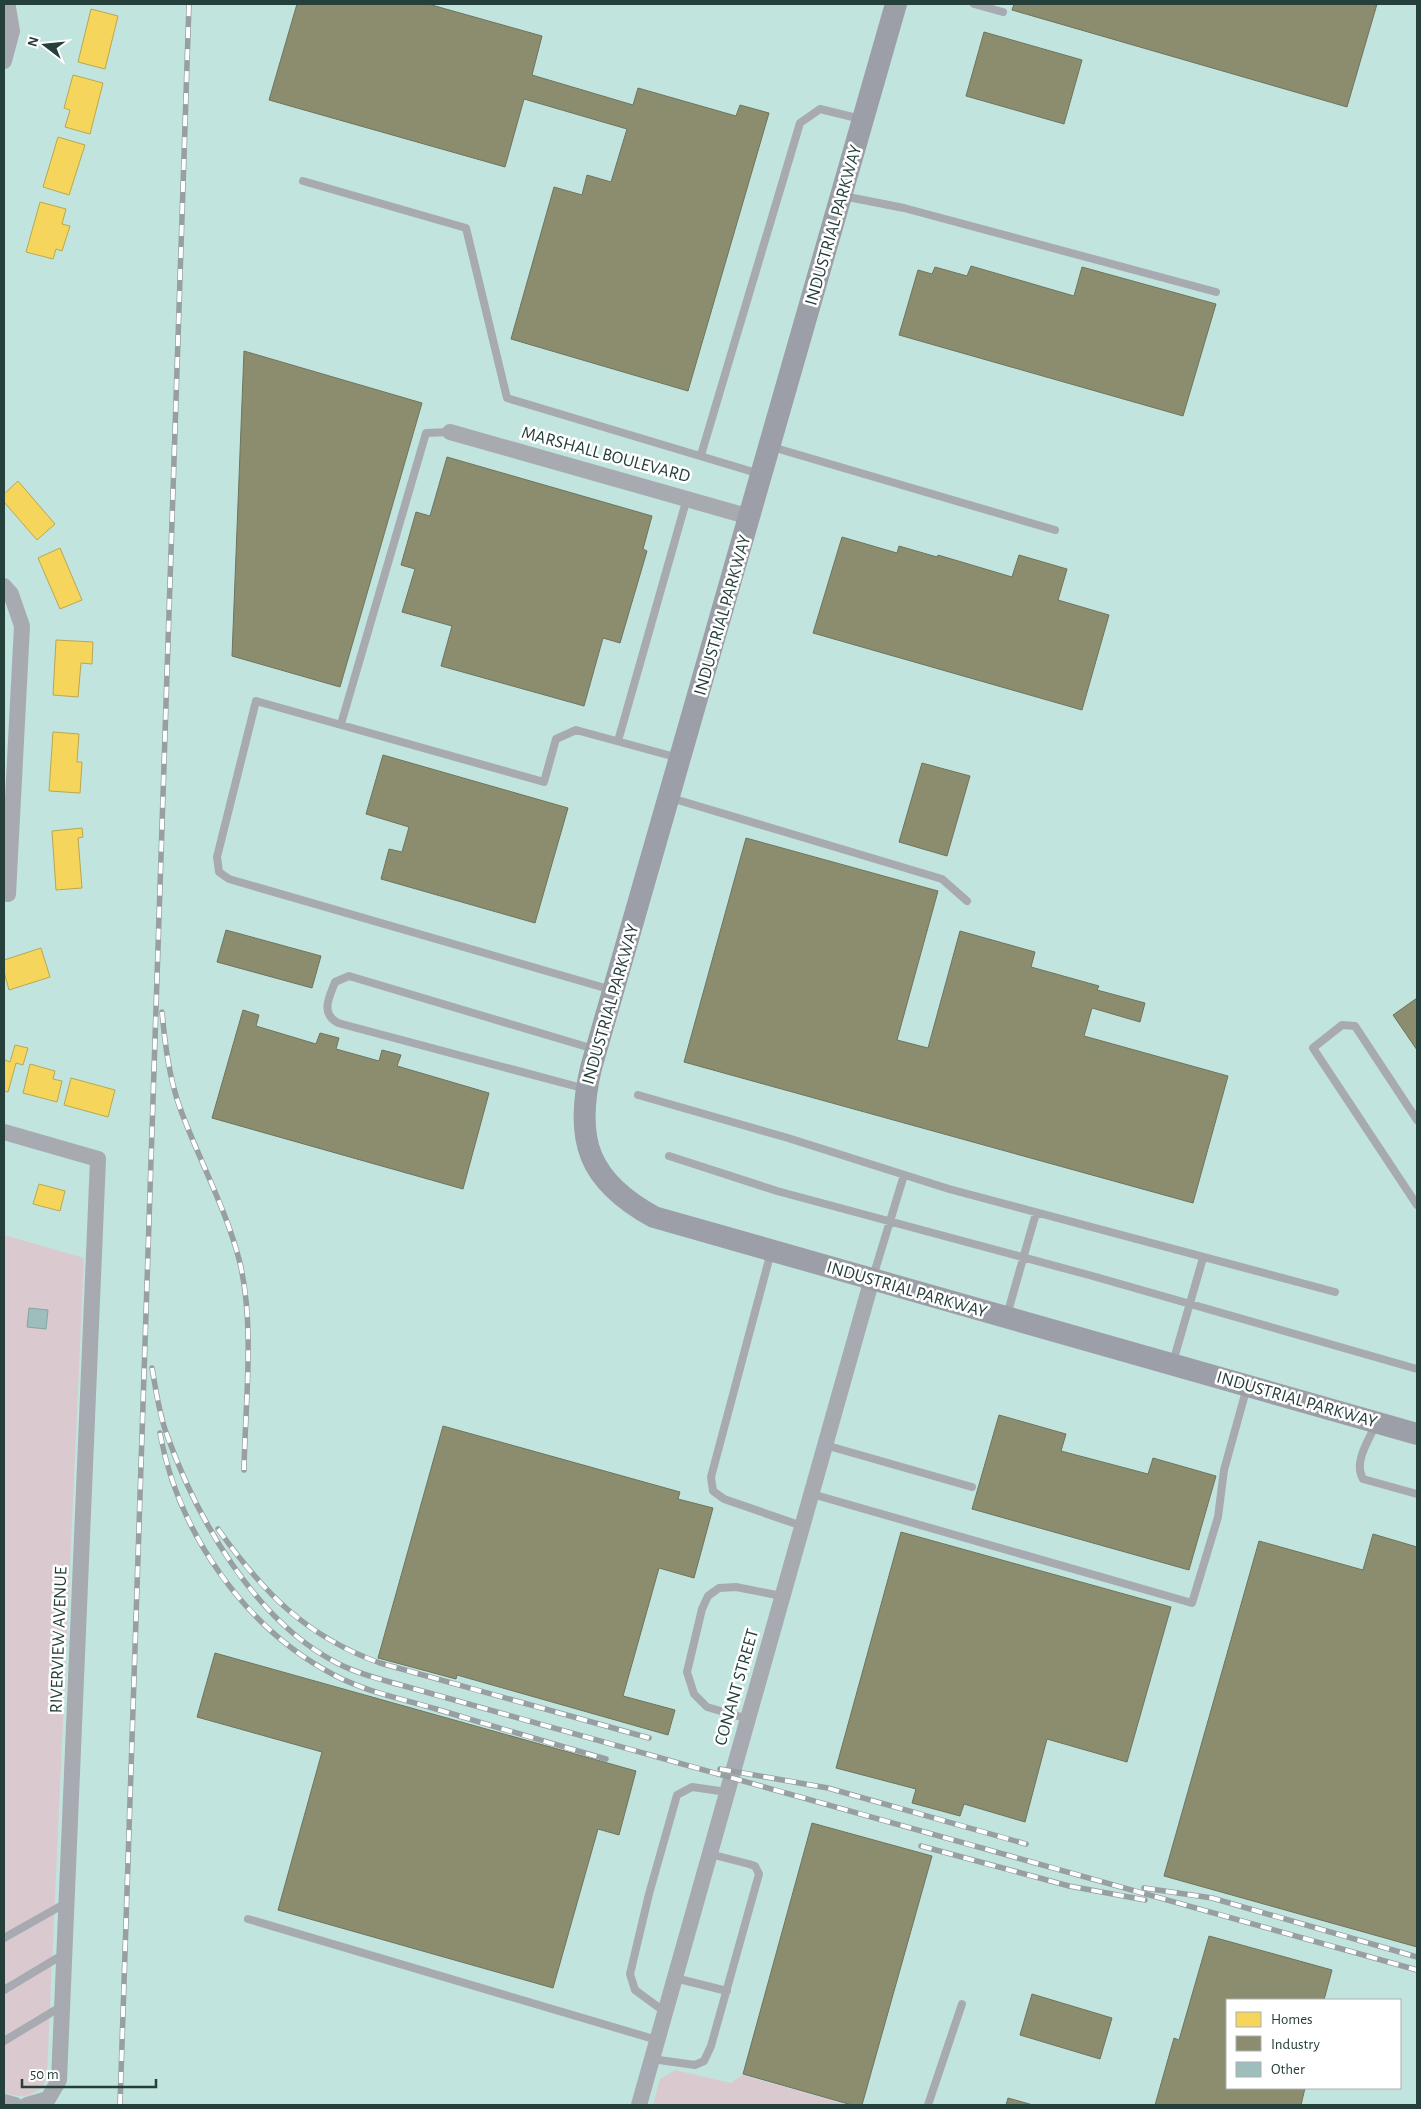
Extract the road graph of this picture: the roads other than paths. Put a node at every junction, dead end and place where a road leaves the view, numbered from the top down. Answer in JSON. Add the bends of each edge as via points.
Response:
{"nodes":[{"id":1,"x":4,"y":4,"type":"edge"},
{"id":2,"x":896,"y":4,"type":"edge"},
{"id":3,"x":974,"y":4,"type":"edge"},
{"id":4,"x":1003,"y":12,"type":"dead end"},
{"id":5,"x":8,"y":30,"type":"edge"},
{"id":6,"x":4,"y":61,"type":"edge"},
{"id":7,"x":863,"y":120,"type":"junction"},
{"id":8,"x":303,"y":181,"type":"dead end"},
{"id":9,"x":841,"y":196,"type":"junction"},
{"id":10,"x":1216,"y":292,"type":"dead end"},
{"id":11,"x":450,"y":432,"type":"joint"},
{"id":12,"x":770,"y":446,"type":"junction"},
{"id":13,"x":701,"y":455,"type":"junction"},
{"id":14,"x":762,"y":474,"type":"junction"},
{"id":15,"x":687,"y":497,"type":"junction"},
{"id":16,"x":750,"y":517,"type":"junction"},
{"id":17,"x":1055,"y":530,"type":"dead end"},
{"id":18,"x":7,"y":590,"type":"edge"},
{"id":19,"x":341,"y":724,"type":"junction"},
{"id":20,"x":618,"y":742,"type":"junction"},
{"id":21,"x":680,"y":759,"type":"junction"},
{"id":22,"x":669,"y":798,"type":"junction"},
{"id":23,"x":6,"y":893,"type":"edge"},
{"id":24,"x":966,"y":901,"type":"dead end"},
{"id":25,"x":614,"y":991,"type":"junction"},
{"id":26,"x":596,"y":1050,"type":"junction"},
{"id":27,"x":586,"y":1089,"type":"junction"},
{"id":28,"x":638,"y":1095,"type":"dead end"},
{"id":29,"x":1417,"y":1120,"type":"edge"},
{"id":30,"x":4,"y":1132,"type":"edge"},
{"id":31,"x":669,"y":1156,"type":"dead end"},
{"id":32,"x":904,"y":1175,"type":"junction"},
{"id":33,"x":1417,"y":1205,"type":"edge"},
{"id":34,"x":1036,"y":1213,"type":"junction"},
{"id":35,"x":891,"y":1222,"type":"junction"},
{"id":36,"x":772,"y":1251,"type":"junction"},
{"id":37,"x":1023,"y":1257,"type":"junction"},
{"id":38,"x":1202,"y":1258,"type":"junction"},
{"id":39,"x":872,"y":1279,"type":"junction"},
{"id":40,"x":1335,"y":1292,"type":"dead end"},
{"id":41,"x":1190,"y":1304,"type":"junction"},
{"id":42,"x":1007,"y":1317,"type":"junction"},
{"id":43,"x":1173,"y":1364,"type":"junction"},
{"id":44,"x":1417,"y":1369,"type":"edge"},
{"id":45,"x":1247,"y":1385,"type":"junction"},
{"id":46,"x":1377,"y":1422,"type":"junction"},
{"id":47,"x":1417,"y":1434,"type":"edge"},
{"id":48,"x":825,"y":1445,"type":"junction"},
{"id":49,"x":972,"y":1487,"type":"dead end"},
{"id":50,"x":812,"y":1494,"type":"junction"},
{"id":51,"x":1417,"y":1494,"type":"edge"},
{"id":52,"x":802,"y":1526,"type":"junction"},
{"id":53,"x":782,"y":1596,"type":"junction"},
{"id":54,"x":748,"y":1719,"type":"junction"},
{"id":55,"x":727,"y":1792,"type":"junction"},
{"id":56,"x":710,"y":1854,"type":"junction"},
{"id":57,"x":66,"y":1903,"type":"junction"},
{"id":58,"x":248,"y":1919,"type":"dead end"},
{"id":59,"x":4,"y":1938,"type":"edge"},
{"id":60,"x":64,"y":1954,"type":"junction"},
{"id":61,"x":675,"y":1978,"type":"junction"},
{"id":62,"x":4,"y":1990,"type":"edge"},
{"id":63,"x":727,"y":1991,"type":"junction"},
{"id":64,"x":962,"y":2004,"type":"dead end"},
{"id":65,"x":62,"y":2006,"type":"junction"},
{"id":66,"x":665,"y":2012,"type":"junction"},
{"id":67,"x":657,"y":2040,"type":"junction"},
{"id":68,"x":4,"y":2041,"type":"edge"},
{"id":69,"x":652,"y":2060,"type":"junction"},
{"id":70,"x":4,"y":2102,"type":"edge"},
{"id":71,"x":15,"y":2105,"type":"edge"},
{"id":72,"x":27,"y":2105,"type":"edge"},
{"id":73,"x":639,"y":2105,"type":"edge"},
{"id":74,"x":928,"y":2105,"type":"edge"}],
"edges":[{"from":1,"to":5,"type":"street","via":[[8,8]]},
{"from":2,"to":7,"type":"street","name":"INDUSTRIAL PARKWAY"},
{"from":3,"to":4,"type":"lane"},
{"from":5,"to":6,"type":"street"},
{"from":7,"to":9,"type":"street","name":"INDUSTRIAL PARKWAY"},
{"from":7,"to":13,"type":"lane","via":[[820,109],[800,123]]},
{"from":8,"to":13,"type":"lane","via":[[466,228],[507,398]]},
{"from":9,"to":10,"type":"lane","via":[[904,208]]},
{"from":9,"to":12,"type":"street","name":"INDUSTRIAL PARKWAY"},
{"from":11,"to":15,"type":"street","name":"MARSHALL BOULEVARD"},
{"from":11,"to":19,"type":"lane","via":[[426,433]]},
{"from":12,"to":14,"type":"street","name":"INDUSTRIAL PARKWAY"},
{"from":12,"to":17,"type":"lane"},
{"from":13,"to":14,"type":"lane"},
{"from":14,"to":16,"type":"street","name":"INDUSTRIAL PARKWAY"},
{"from":15,"to":16,"type":"street","name":"MARSHALL BOULEVARD"},
{"from":15,"to":20,"type":"lane"},
{"from":16,"to":21,"type":"street","name":"INDUSTRIAL PARKWAY"},
{"from":18,"to":23,"type":"street","via":[[22,626]]},
{"from":19,"to":20,"type":"lane","via":[[544,782],[556,739],[576,730]]},
{"from":19,"to":25,"type":"lane","via":[[256,701],[217,857],[219,872],[229,879],[258,888]]},
{"from":20,"to":21,"type":"lane"},
{"from":21,"to":22,"type":"street","name":"INDUSTRIAL PARKWAY"},
{"from":22,"to":24,"type":"lane","via":[[942,879]]},
{"from":22,"to":25,"type":"street","name":"INDUSTRIAL PARKWAY"},
{"from":25,"to":26,"type":"street","name":"INDUSTRIAL PARKWAY"},
{"from":26,"to":27,"type":"street","name":"INDUSTRIAL PARKWAY"},
{"from":26,"to":27,"type":"lane","via":[[349,976],[335,982],[327,1003],[330,1018],[338,1023]]},
{"from":27,"to":36,"type":"street","name":"INDUSTRIAL PARKWAY","via":[[583,1113],[588,1148],[599,1172],[623,1199],[654,1218]]},
{"from":28,"to":32,"type":"lane"},
{"from":29,"to":33,"type":"lane","via":[[1355,1026],[1342,1024],[1314,1048]]},
{"from":30,"to":57,"type":"street","name":"RIVERVIEW AVENUE","via":[[98,1158]]},
{"from":31,"to":35,"type":"lane","via":[[776,1191]]},
{"from":32,"to":34,"type":"lane"},
{"from":32,"to":35,"type":"lane"},
{"from":34,"to":37,"type":"lane"},
{"from":34,"to":38,"type":"lane"},
{"from":35,"to":37,"type":"lane"},
{"from":35,"to":39,"type":"lane"},
{"from":36,"to":39,"type":"street","name":"INDUSTRIAL PARKWAY"},
{"from":36,"to":52,"type":"lane","via":[[711,1477],[713,1491],[724,1499]]},
{"from":37,"to":41,"type":"lane"},
{"from":37,"to":42,"type":"lane"},
{"from":38,"to":40,"type":"lane"},
{"from":38,"to":41,"type":"lane"},
{"from":39,"to":42,"type":"street","name":"INDUSTRIAL PARKWAY"},
{"from":39,"to":48,"type":"street","name":"CONANT STREET"},
{"from":41,"to":43,"type":"lane"},
{"from":41,"to":44,"type":"lane"},
{"from":42,"to":43,"type":"street","name":"INDUSTRIAL PARKWAY"},
{"from":43,"to":45,"type":"street","name":"INDUSTRIAL PARKWAY"},
{"from":45,"to":46,"type":"street","name":"INDUSTRIAL PARKWAY"},
{"from":45,"to":50,"type":"lane","via":[[1224,1470],[1218,1518],[1192,1603]]},
{"from":46,"to":47,"type":"street","name":"INDUSTRIAL PARKWAY"},
{"from":46,"to":51,"type":"lane","via":[[1358,1464],[1363,1479]]},
{"from":48,"to":49,"type":"lane"},
{"from":48,"to":50,"type":"street","name":"CONANT STREET"},
{"from":50,"to":52,"type":"street","name":"CONANT STREET"},
{"from":52,"to":53,"type":"street","name":"CONANT STREET"},
{"from":53,"to":54,"type":"street","name":"CONANT STREET"},
{"from":53,"to":54,"type":"lane","via":[[744,1588],[719,1588],[708,1596],[702,1609],[688,1672],[694,1694],[707,1707]]},
{"from":54,"to":55,"type":"street","name":"CONANT STREET"},
{"from":55,"to":56,"type":"street","name":"CONANT STREET"},
{"from":55,"to":66,"type":"lane","via":[[692,1787],[677,1795],[649,1894],[630,1974],[635,1990]]},
{"from":56,"to":61,"type":"street","name":"CONANT STREET"},
{"from":56,"to":63,"type":"lane","via":[[756,1866],[759,1874]]},
{"from":57,"to":59,"type":"lane"},
{"from":57,"to":60,"type":"street","name":"RIVERVIEW AVENUE"},
{"from":58,"to":67,"type":"lane"},
{"from":60,"to":62,"type":"lane"},
{"from":60,"to":65,"type":"street","name":"RIVERVIEW AVENUE"},
{"from":61,"to":63,"type":"lane"},
{"from":61,"to":66,"type":"street","name":"CONANT STREET"},
{"from":63,"to":69,"type":"lane","via":[[704,2061],[695,2065]]},
{"from":64,"to":74,"type":"lane"},
{"from":65,"to":68,"type":"lane"},
{"from":65,"to":72,"type":"street","name":"RIVERVIEW AVENUE","via":[[59,2080],[48,2099]]},
{"from":66,"to":67,"type":"street","name":"CONANT STREET"},
{"from":67,"to":69,"type":"street","name":"CONANT STREET"},
{"from":69,"to":73,"type":"street","name":"CONANT STREET"},
{"from":70,"to":71,"type":"street"}]}
